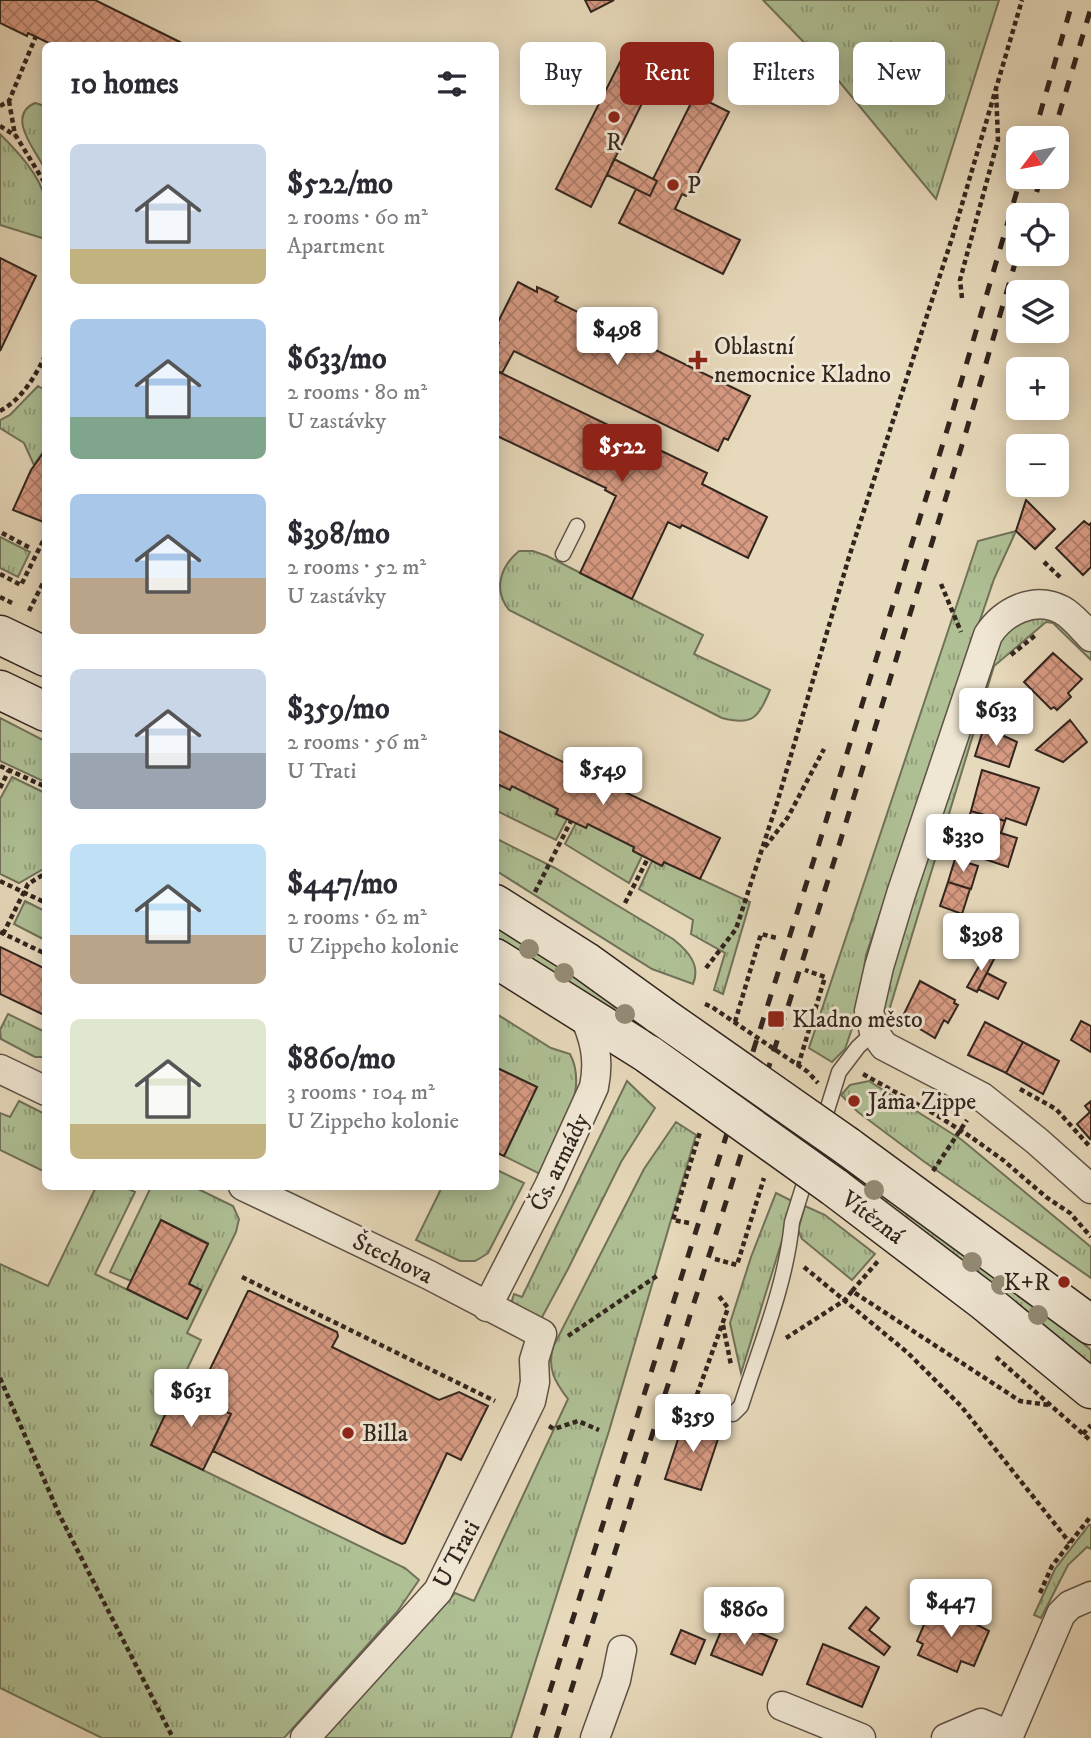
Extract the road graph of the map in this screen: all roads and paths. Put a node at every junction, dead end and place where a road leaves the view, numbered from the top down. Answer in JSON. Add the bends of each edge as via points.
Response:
{"nodes":[{"id":1,"x":1021,"y":0,"type":"edge"},
{"id":2,"x":36,"y":36,"type":"dead end"},
{"id":3,"x":996,"y":85,"type":"junction"},
{"id":4,"x":9,"y":101,"type":"junction"},
{"id":5,"x":0,"y":106,"type":"edge"},
{"id":6,"x":0,"y":126,"type":"edge"},
{"id":7,"x":16,"y":136,"type":"junction"},
{"id":8,"x":42,"y":178,"type":"edge"},
{"id":9,"x":961,"y":298,"type":"dead end"},
{"id":10,"x":42,"y":363,"type":"edge"},
{"id":11,"x":0,"y":411,"type":"edge"},
{"id":12,"x":576,"y":526,"type":"dead end"},
{"id":13,"x":2,"y":533,"type":"dead end"},
{"id":14,"x":42,"y":543,"type":"edge"},
{"id":15,"x":32,"y":549,"type":"dead end"},
{"id":16,"x":563,"y":554,"type":"dead end"},
{"id":17,"x":0,"y":574,"type":"edge"},
{"id":18,"x":941,"y":584,"type":"dead end"},
{"id":19,"x":42,"y":586,"type":"edge"},
{"id":20,"x":29,"y":611,"type":"dead end"},
{"id":21,"x":1036,"y":617,"type":"junction"},
{"id":22,"x":0,"y":635,"type":"edge"},
{"id":23,"x":1091,"y":637,"type":"edge"},
{"id":24,"x":964,"y":639,"type":"dead end"},
{"id":25,"x":42,"y":655,"type":"edge"},
{"id":26,"x":1001,"y":663,"type":"dead end"},
{"id":27,"x":0,"y":690,"type":"edge"},
{"id":28,"x":42,"y":710,"type":"edge"},
{"id":29,"x":824,"y":749,"type":"dead end"},
{"id":30,"x":0,"y":766,"type":"edge"},
{"id":31,"x":9,"y":770,"type":"junction"},
{"id":32,"x":42,"y":785,"type":"edge"},
{"id":33,"x":0,"y":788,"type":"edge"},
{"id":34,"x":572,"y":821,"type":"dead end"},
{"id":35,"x":761,"y":853,"type":"junction"},
{"id":36,"x":648,"y":858,"type":"dead end"},
{"id":37,"x":42,"y":875,"type":"edge"},
{"id":38,"x":0,"y":881,"type":"edge"},
{"id":39,"x":24,"y":892,"type":"junction"},
{"id":40,"x":532,"y":898,"type":"dead end"},
{"id":41,"x":42,"y":901,"type":"edge"},
{"id":42,"x":625,"y":903,"type":"dead end"},
{"id":43,"x":499,"y":907,"type":"edge"},
{"id":44,"x":2,"y":933,"type":"edge"},
{"id":45,"x":777,"y":938,"type":"dead end"},
{"id":46,"x":42,"y":952,"type":"edge"},
{"id":47,"x":499,"y":960,"type":"edge"},
{"id":48,"x":706,"y":968,"type":"dead end"},
{"id":49,"x":805,"y":970,"type":"dead end"},
{"id":50,"x":582,"y":1010,"type":"junction"},
{"id":51,"x":735,"y":1022,"type":"dead end"},
{"id":52,"x":874,"y":1032,"type":"junction"},
{"id":53,"x":844,"y":1063,"type":"junction"},
{"id":54,"x":798,"y":1066,"type":"dead end"},
{"id":55,"x":0,"y":1069,"type":"edge"},
{"id":56,"x":1009,"y":1083,"type":"dead end"},
{"id":57,"x":42,"y":1089,"type":"edge"},
{"id":58,"x":700,"y":1131,"type":"dead end"},
{"id":59,"x":956,"y":1137,"type":"dead end"},
{"id":60,"x":1091,"y":1148,"type":"edge"},
{"id":61,"x":937,"y":1166,"type":"dead end"},
{"id":62,"x":764,"y":1177,"type":"dead end"},
{"id":63,"x":1091,"y":1189,"type":"edge"},
{"id":64,"x":251,"y":1190,"type":"edge"},
{"id":65,"x":689,"y":1223,"type":"dead end"},
{"id":66,"x":1091,"y":1237,"type":"edge"},
{"id":67,"x":788,"y":1254,"type":"junction"},
{"id":68,"x":881,"y":1256,"type":"dead end"},
{"id":69,"x":715,"y":1259,"type":"dead end"},
{"id":70,"x":657,"y":1276,"type":"dead end"},
{"id":71,"x":242,"y":1277,"type":"dead end"},
{"id":72,"x":852,"y":1291,"type":"junction"},
{"id":73,"x":719,"y":1296,"type":"dead end"},
{"id":74,"x":845,"y":1300,"type":"junction"},
{"id":75,"x":487,"y":1307,"type":"junction"},
{"id":76,"x":723,"y":1325,"type":"junction"},
{"id":77,"x":1091,"y":1325,"type":"edge"},
{"id":78,"x":554,"y":1336,"type":"junction"},
{"id":79,"x":785,"y":1338,"type":"dead end"},
{"id":80,"x":733,"y":1373,"type":"dead end"},
{"id":81,"x":0,"y":1378,"type":"edge"},
{"id":82,"x":1091,"y":1389,"type":"edge"},
{"id":83,"x":495,"y":1401,"type":"dead end"},
{"id":84,"x":694,"y":1404,"type":"dead end"},
{"id":85,"x":1050,"y":1405,"type":"dead end"},
{"id":86,"x":733,"y":1414,"type":"dead end"},
{"id":87,"x":545,"y":1424,"type":"dead end"},
{"id":88,"x":1091,"y":1425,"type":"edge"},
{"id":89,"x":599,"y":1430,"type":"dead end"},
{"id":90,"x":1091,"y":1441,"type":"edge"},
{"id":91,"x":1089,"y":1519,"type":"edge"},
{"id":92,"x":1070,"y":1543,"type":"junction"},
{"id":93,"x":1091,"y":1596,"type":"edge"},
{"id":94,"x":1036,"y":1602,"type":"dead end"},
{"id":95,"x":622,"y":1650,"type":"dead end"},
{"id":96,"x":782,"y":1706,"type":"dead end"},
{"id":97,"x":1008,"y":1736,"type":"edge"},
{"id":98,"x":173,"y":1738,"type":"edge"},
{"id":99,"x":305,"y":1738,"type":"edge"},
{"id":100,"x":595,"y":1738,"type":"edge"},
{"id":101,"x":861,"y":1738,"type":"edge"},
{"id":102,"x":946,"y":1738,"type":"edge"}],
"edges":[{"from":1,"to":3,"type":"path"},
{"from":2,"to":4,"type":"path"},
{"from":3,"to":9,"type":"path","via":[[998,140],[960,280]]},
{"from":3,"to":35,"type":"path"},
{"from":4,"to":5,"type":"path"},
{"from":4,"to":7,"type":"path"},
{"from":6,"to":7,"type":"path"},
{"from":7,"to":8,"type":"path"},
{"from":10,"to":11,"type":"path","via":[[35,378]]},
{"from":12,"to":16,"type":"lane"},
{"from":13,"to":15,"type":"path"},
{"from":14,"to":17,"type":"path","via":[[21,585]]},
{"from":18,"to":24,"type":"path"},
{"from":19,"to":20,"type":"path"},
{"from":21,"to":23,"type":"street","via":[[1042,604],[1061,609]]},
{"from":21,"to":26,"type":"path"},
{"from":21,"to":52,"type":"street","via":[[1012,612],[994,626],[983,645],[879,967],[869,1011]]},
{"from":22,"to":25,"type":"main road"},
{"from":27,"to":28,"type":"main road"},
{"from":29,"to":35,"type":"path","via":[[788,817]]},
{"from":30,"to":31,"type":"path"},
{"from":31,"to":32,"type":"path"},
{"from":31,"to":33,"type":"path"},
{"from":34,"to":40,"type":"path"},
{"from":35,"to":48,"type":"path","via":[[737,929]]},
{"from":36,"to":42,"type":"path"},
{"from":37,"to":39,"type":"path"},
{"from":38,"to":39,"type":"path"},
{"from":39,"to":41,"type":"path"},
{"from":39,"to":44,"type":"path"},
{"from":43,"to":77,"type":"main road","name":"Vítězná","bridge":true,"via":[[585,961],[847,1146]]},
{"from":44,"to":46,"type":"path"},
{"from":45,"to":51,"type":"path","bridge":true,"via":[[761,934]]},
{"from":47,"to":50,"type":"main road"},
{"from":49,"to":54,"type":"path","bridge":true,"via":[[825,977]]},
{"from":50,"to":75,"type":"street","name":"Čs. armády","via":[[597,1046],[594,1087]]},
{"from":50,"to":82,"type":"main road","name":"Vítězná","bridge":true,"via":[[834,1187]]},
{"from":52,"to":53,"type":"lane"},
{"from":52,"to":63,"type":"street","via":[[884,1046],[982,1097]]},
{"from":53,"to":66,"type":"path","via":[[971,1137],[1070,1213]]},
{"from":53,"to":67,"type":"lane","via":[[792,1222]]},
{"from":55,"to":57,"type":"street"},
{"from":56,"to":60,"type":"path","via":[[1056,1109]]},
{"from":58,"to":65,"type":"path","via":[[673,1220]]},
{"from":59,"to":61,"type":"path"},
{"from":62,"to":69,"type":"path","via":[[737,1265]]},
{"from":64,"to":75,"type":"street","name":"Štechova"},
{"from":67,"to":74,"type":"path"},
{"from":67,"to":86,"type":"lane","via":[[741,1406]]},
{"from":68,"to":72,"type":"path"},
{"from":70,"to":78,"type":"path"},
{"from":71,"to":83,"type":"path"},
{"from":72,"to":74,"type":"path"},
{"from":72,"to":85,"type":"path","via":[[1020,1401]]},
{"from":73,"to":76,"type":"path","via":[[728,1308]]},
{"from":74,"to":79,"type":"path"},
{"from":74,"to":92,"type":"path","via":[[961,1406]]},
{"from":75,"to":78,"type":"street","name":"Štechova"},
{"from":76,"to":80,"type":"path"},
{"from":76,"to":84,"type":"path"},
{"from":78,"to":99,"type":"street","name":"U Trati","via":[[534,1360],[531,1401],[448,1574],[428,1603]]},
{"from":81,"to":98,"type":"path","via":[[59,1514]]},
{"from":87,"to":89,"type":"path","via":[[554,1429],[578,1421]]},
{"from":88,"to":90,"type":"path","via":[[1083,1434]]},
{"from":91,"to":92,"type":"path"},
{"from":92,"to":94,"type":"path","via":[[1052,1566]]},
{"from":93,"to":97,"type":"street","via":[[1060,1614]]},
{"from":95,"to":100,"type":"street"},
{"from":96,"to":101,"type":"street"},
{"from":97,"to":102,"type":"street","via":[[981,1723]]}]}
